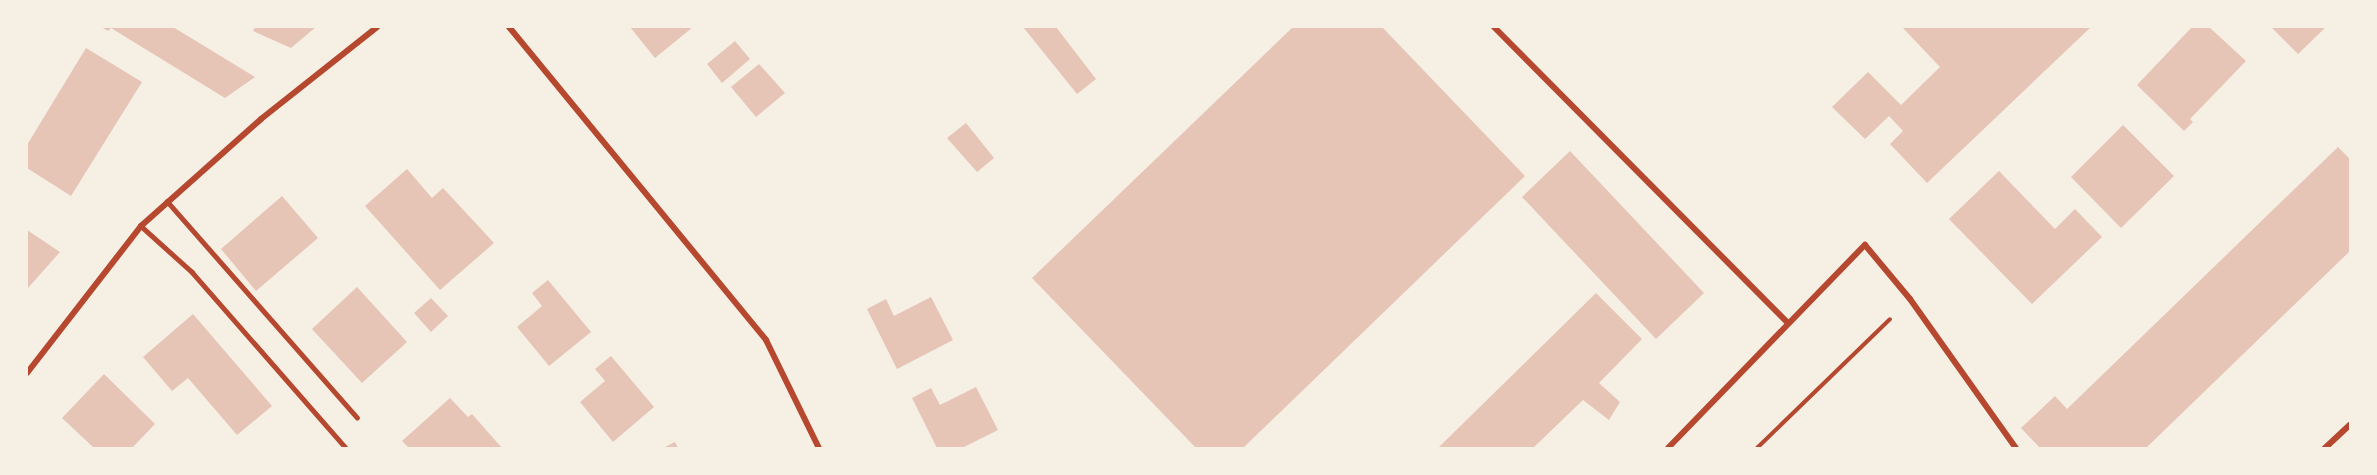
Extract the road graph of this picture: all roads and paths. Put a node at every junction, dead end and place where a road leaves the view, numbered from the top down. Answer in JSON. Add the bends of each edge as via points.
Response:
{"nodes":[{"id":1,"x":377,"y":27,"type":"edge"},
{"id":2,"x":509,"y":27,"type":"edge"},
{"id":3,"x":1494,"y":27,"type":"edge"},
{"id":4,"x":167,"y":201,"type":"junction"},
{"id":5,"x":141,"y":226,"type":"junction"},
{"id":6,"x":1910,"y":299,"type":"junction"},
{"id":7,"x":1788,"y":323,"type":"junction"},
{"id":8,"x":27,"y":373,"type":"edge"},
{"id":9,"x":357,"y":417,"type":"dead end"},
{"id":10,"x":2350,"y":425,"type":"edge"},
{"id":11,"x":346,"y":448,"type":"edge"},
{"id":12,"x":819,"y":448,"type":"edge"},
{"id":13,"x":1668,"y":448,"type":"edge"},
{"id":14,"x":1757,"y":448,"type":"edge"},
{"id":15,"x":2016,"y":448,"type":"edge"},
{"id":16,"x":2325,"y":448,"type":"edge"}],
"edges":[{"from":1,"to":4,"type":"street"},
{"from":2,"to":12,"type":"street","via":[[766,340]]},
{"from":3,"to":7,"type":"street"},
{"from":4,"to":5,"type":"street"},
{"from":4,"to":9,"type":"lane"},
{"from":5,"to":8,"type":"street"},
{"from":5,"to":11,"type":"lane","via":[[192,272]]},
{"from":6,"to":7,"type":"street","via":[[1865,245]]},
{"from":6,"to":14,"type":"path"},
{"from":6,"to":15,"type":"street"},
{"from":7,"to":13,"type":"street"},
{"from":10,"to":16,"type":"street"}]}
